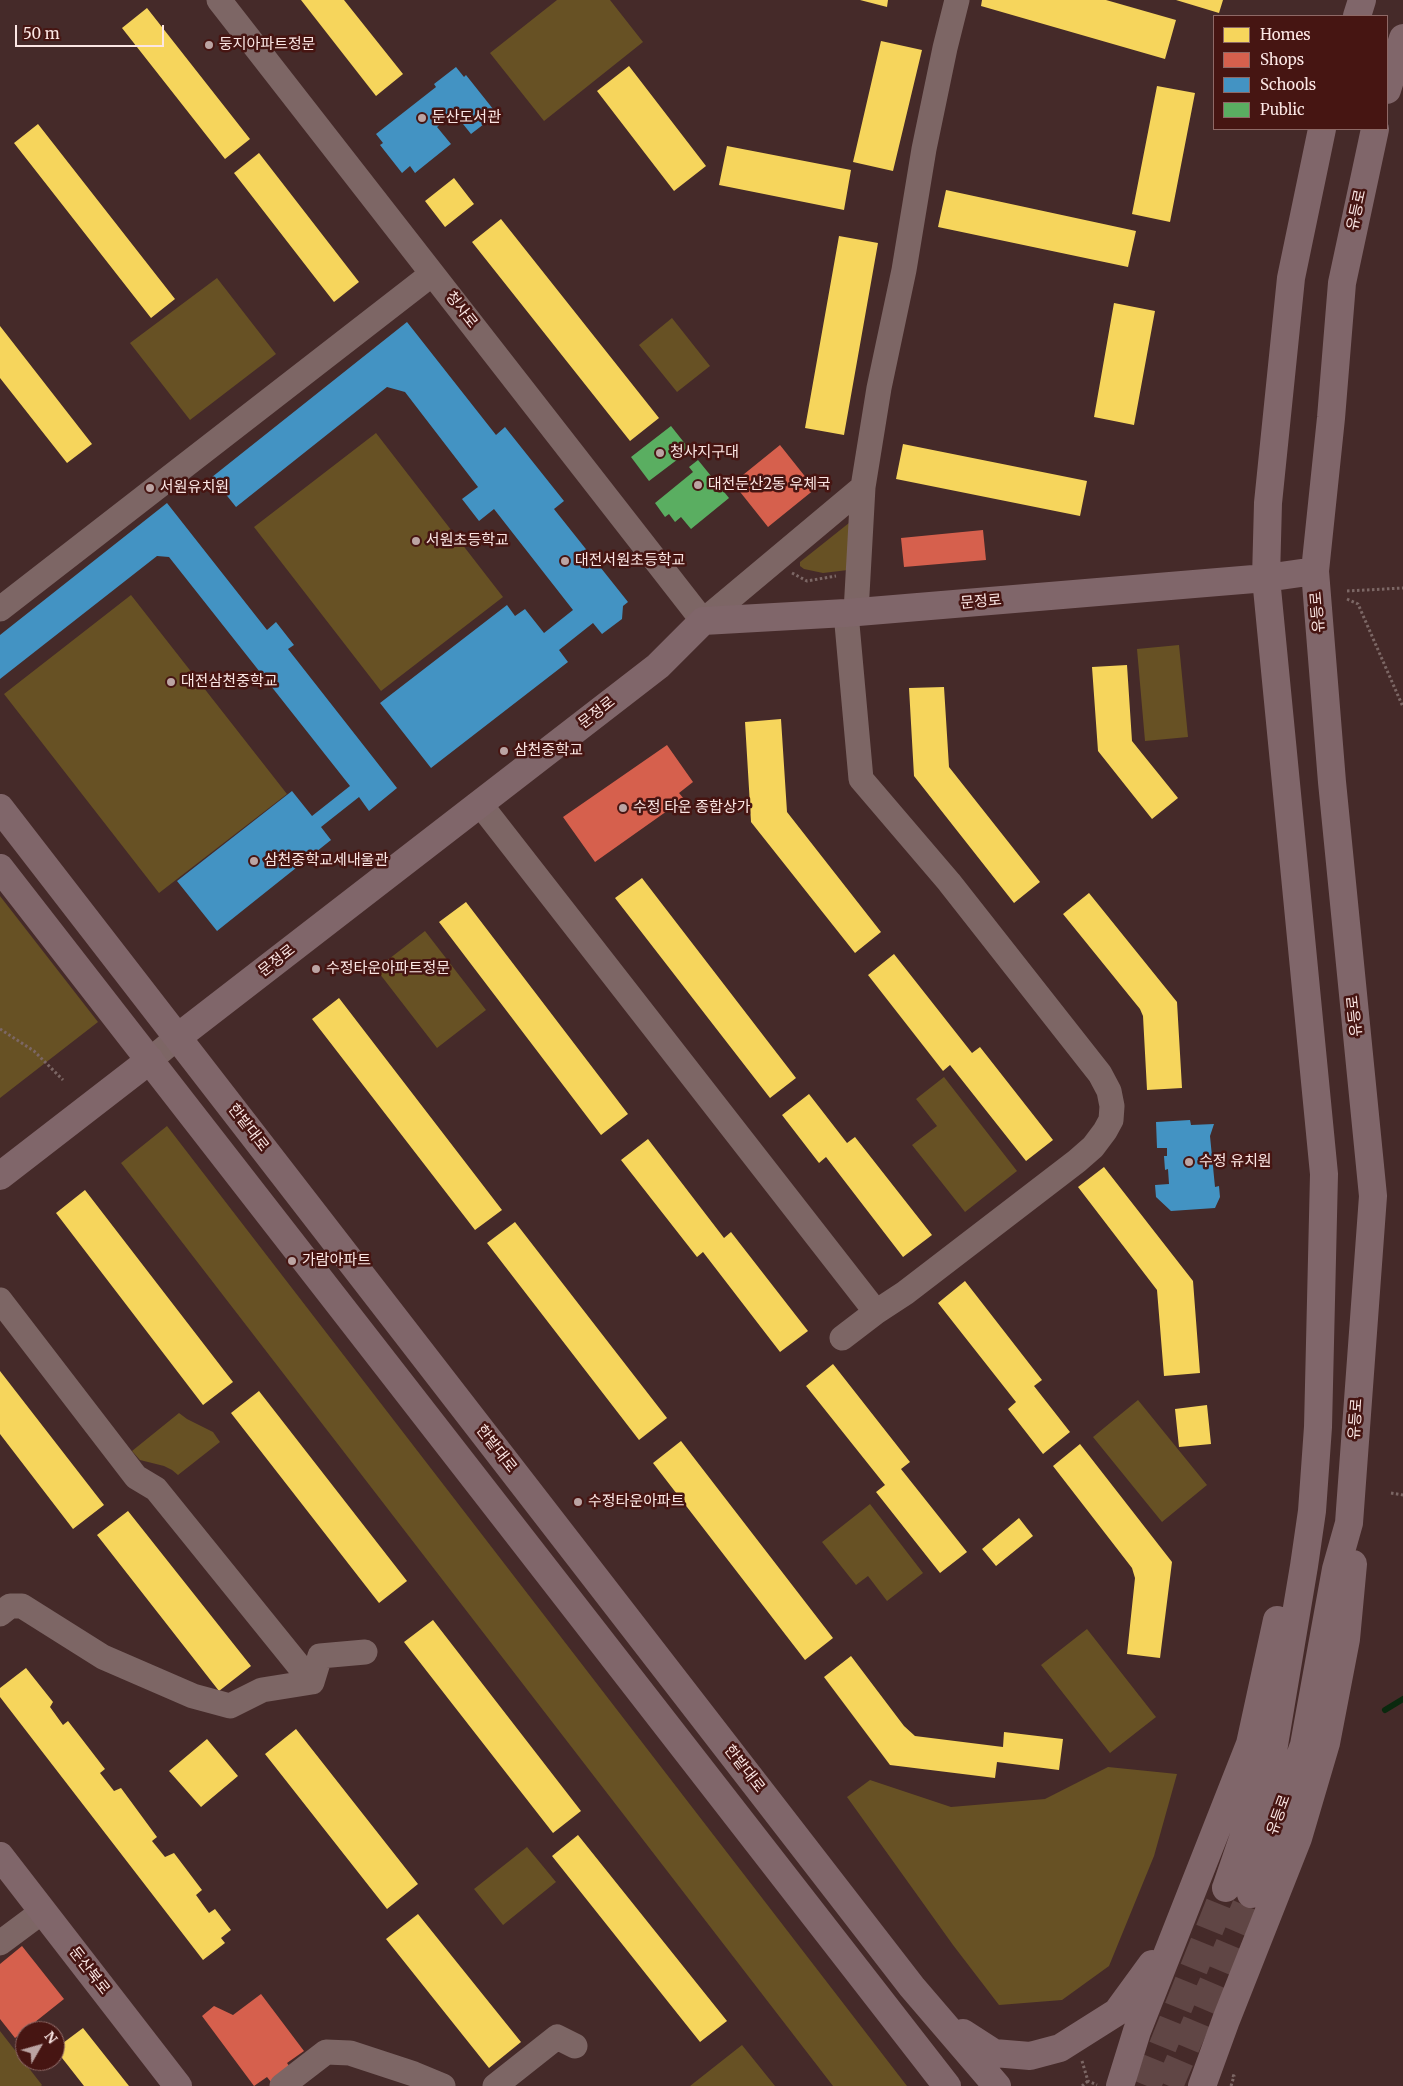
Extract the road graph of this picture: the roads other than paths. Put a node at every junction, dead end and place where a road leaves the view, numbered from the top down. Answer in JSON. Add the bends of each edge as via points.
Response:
{"nodes":[{"id":1,"x":219,"y":0,"type":"edge"},
{"id":2,"x":957,"y":0,"type":"edge"},
{"id":3,"x":1362,"y":0,"type":"edge"},
{"id":4,"x":1357,"y":15,"type":"edge"},
{"id":5,"x":1403,"y":38,"type":"edge"},
{"id":6,"x":1388,"y":87,"type":"edge"},
{"id":7,"x":1322,"y":130,"type":"edge"},
{"id":8,"x":1375,"y":130,"type":"edge"},
{"id":9,"x":432,"y":274,"type":"junction"},
{"id":10,"x":863,"y":487,"type":"junction"},
{"id":11,"x":1314,"y":571,"type":"junction"},
{"id":12,"x":1266,"y":578,"type":"junction"},
{"id":13,"x":0,"y":609,"type":"edge"},
{"id":14,"x":851,"y":613,"type":"junction"},
{"id":15,"x":703,"y":621,"type":"junction"},
{"id":16,"x":480,"y":804,"type":"junction"},
{"id":17,"x":0,"y":808,"type":"edge"},
{"id":18,"x":0,"y":868,"type":"edge"},
{"id":19,"x":178,"y":1038,"type":"junction"},
{"id":20,"x":150,"y":1060,"type":"junction"},
{"id":21,"x":0,"y":1176,"type":"edge"},
{"id":22,"x":0,"y":1300,"type":"edge"},
{"id":23,"x":876,"y":1312,"type":"junction"},
{"id":24,"x":842,"y":1338,"type":"dead end"},
{"id":25,"x":1312,"y":1511,"type":"junction"},
{"id":26,"x":1349,"y":1523,"type":"junction"},
{"id":27,"x":0,"y":1614,"type":"edge"},
{"id":28,"x":365,"y":1652,"type":"dead end"},
{"id":29,"x":312,"y":1682,"type":"junction"},
{"id":30,"x":0,"y":1856,"type":"edge"},
{"id":31,"x":43,"y":1911,"type":"junction"},
{"id":32,"x":1184,"y":1914,"type":"junction"},
{"id":33,"x":0,"y":1943,"type":"edge"},
{"id":34,"x":912,"y":1987,"type":"junction"},
{"id":35,"x":575,"y":2046,"type":"dead end"},
{"id":36,"x":178,"y":2086,"type":"edge"},
{"id":37,"x":282,"y":2086,"type":"edge"},
{"id":38,"x":443,"y":2086,"type":"edge"},
{"id":39,"x":495,"y":2086,"type":"edge"},
{"id":40,"x":947,"y":2086,"type":"edge"},
{"id":41,"x":997,"y":2086,"type":"edge"},
{"id":42,"x":1120,"y":2086,"type":"edge"},
{"id":43,"x":1202,"y":2086,"type":"edge"}],
"edges":[{"from":1,"to":9,"type":"street","name":"청사로"},
{"from":2,"to":10,"type":"street","via":[[924,149]]},
{"from":3,"to":4,"type":"main road"},
{"from":5,"to":6,"type":"main road"},
{"from":7,"to":12,"type":"main road","name":"유등로","via":[[1291,278],[1268,503]]},
{"from":8,"to":11,"type":"main road","name":"유등로","via":[[1342,283]]},
{"from":9,"to":13,"type":"street"},
{"from":9,"to":15,"type":"street","name":"청사로"},
{"from":10,"to":14,"type":"street"},
{"from":10,"to":15,"type":"street"},
{"from":11,"to":12,"type":"main road","name":"문정로"},
{"from":11,"to":26,"type":"main road","name":"유등로","via":[[1373,1196]]},
{"from":12,"to":14,"type":"main road","name":"문정로"},
{"from":12,"to":25,"type":"main road","name":"유등로","via":[[1324,1174],[1318,1427]]},
{"from":14,"to":15,"type":"main road","name":"문정로"},
{"from":14,"to":23,"type":"street","via":[[861,779],[949,882],[1100,1074],[1112,1106],[1111,1120],[1105,1131],[1077,1161]]},
{"from":15,"to":16,"type":"main road","name":"문정로","via":[[658,666]]},
{"from":16,"to":19,"type":"main road","name":"문정로"},
{"from":16,"to":23,"type":"street"},
{"from":17,"to":19,"type":"main road","name":"한밭대로"},
{"from":18,"to":20,"type":"main road"},
{"from":19,"to":20,"type":"street","name":"문정로"},
{"from":19,"to":34,"type":"main road","name":"한밭대로"},
{"from":20,"to":21,"type":"main road","name":"문정로"},
{"from":20,"to":40,"type":"main road"},
{"from":22,"to":29,"type":"street","via":[[136,1477],[156,1488]]},
{"from":23,"to":24,"type":"street"},
{"from":25,"to":26,"type":"main road","name":"유등로","via":[[1273,1751],[1238,1891],[1304,1745],[1336,1569]]},
{"from":25,"to":32,"type":"main road","via":[[1290,1548],[1250,1744]]},
{"from":26,"to":43,"type":"main road","via":[[1353,1563],[1346,1639],[1326,1743],[1298,1838]]},
{"from":27,"to":29,"type":"street","via":[[10,1606],[22,1606],[102,1657],[193,1696],[230,1706],[262,1690]]},
{"from":28,"to":29,"type":"street","via":[[320,1656]]},
{"from":30,"to":31,"type":"main road","name":"둔산북로"},
{"from":31,"to":33,"type":"street"},
{"from":31,"to":36,"type":"main road","name":"둔산북로"},
{"from":32,"to":34,"type":"main road","via":[[1117,2012],[1060,2048],[1030,2056],[994,2053],[964,2034]]},
{"from":32,"to":42,"type":"main road","via":[[1136,2031]]},
{"from":34,"to":41,"type":"main road","name":"한밭대로"},
{"from":35,"to":39,"type":"street","via":[[557,2037]]},
{"from":37,"to":38,"type":"street","via":[[326,2052],[350,2053]]}]}
